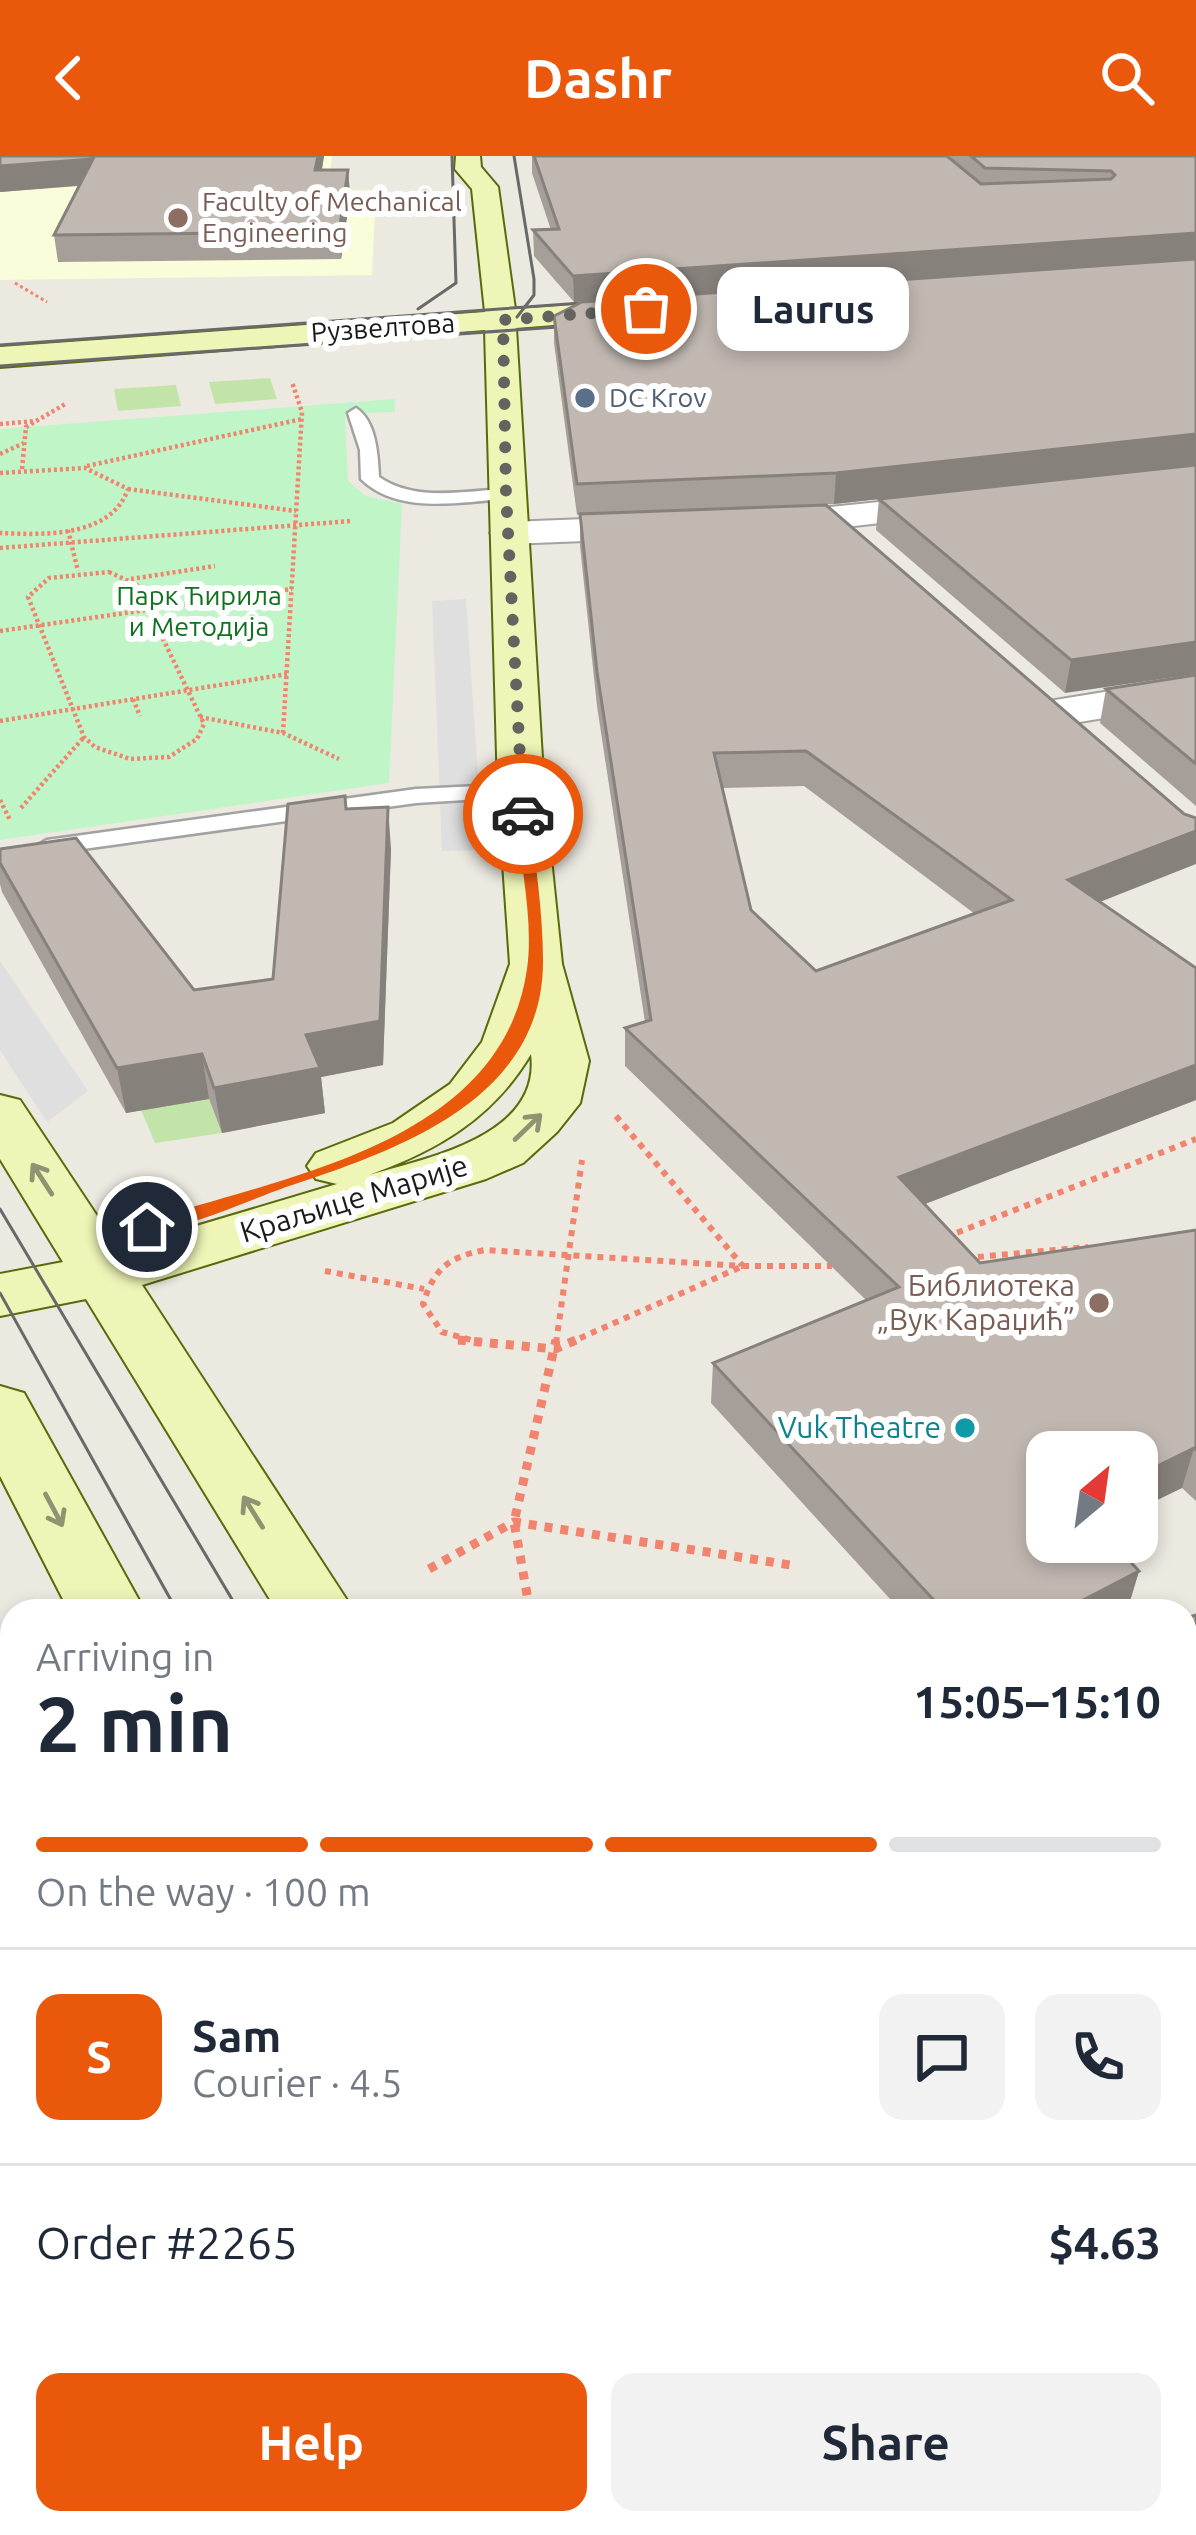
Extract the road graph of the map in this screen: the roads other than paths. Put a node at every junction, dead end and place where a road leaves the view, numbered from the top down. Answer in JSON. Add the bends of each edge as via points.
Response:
{"nodes":[{"id":1,"x":468,"y":156,"type":"edge"},
{"id":2,"x":495,"y":156,"type":"edge"},
{"id":3,"x":485,"y":187,"type":"junction"},
{"id":4,"x":498,"y":273,"type":"junction"},
{"id":5,"x":503,"y":320,"type":"junction"},
{"id":6,"x":340,"y":331,"type":"junction"},
{"id":7,"x":0,"y":357,"type":"edge"},
{"id":8,"x":385,"y":412,"type":"dead end"},
{"id":9,"x":356,"y":413,"type":"dead end"},
{"id":10,"x":369,"y":450,"type":"junction"},
{"id":11,"x":992,"y":502,"type":"edge"},
{"id":12,"x":507,"y":513,"type":"junction"},
{"id":13,"x":834,"y":519,"type":"junction"},
{"id":14,"x":872,"y":553,"type":"edge"},
{"id":15,"x":1196,"y":690,"type":"edge"},
{"id":16,"x":1090,"y":744,"type":"edge"},
{"id":17,"x":521,"y":791,"type":"junction"},
{"id":18,"x":47,"y":847,"type":"edge"},
{"id":19,"x":0,"y":1112,"type":"edge"},
{"id":20,"x":94,"y":1260,"type":"junction"},
{"id":21,"x":0,"y":1273,"type":"edge"},
{"id":22,"x":0,"y":1294,"type":"edge"},
{"id":23,"x":0,"y":1410,"type":"edge"},
{"id":24,"x":101,"y":1599,"type":"edge"},
{"id":25,"x":308,"y":1599,"type":"edge"}],
"edges":[{"from":1,"to":3,"type":"main road","name":"Краљице Марије","via":[[468,169]]},
{"from":2,"to":3,"type":"main road","name":"Краљице Марије","via":[[498,178]]},
{"from":3,"to":4,"type":"main road","name":"Краљице Марије"},
{"from":4,"to":5,"type":"main road","name":"Краљице Марије"},
{"from":4,"to":5,"type":"main road","name":"Рузвелтова","via":[[572,296],[682,306]]},
{"from":4,"to":6,"type":"main road"},
{"from":5,"to":6,"type":"main road","name":"Рузвелтова"},
{"from":5,"to":12,"type":"main road","name":"Краљице Марије"},
{"from":6,"to":7,"type":"main road","name":"Рузвелтова"},
{"from":8,"to":10,"type":"lane"},
{"from":9,"to":10,"type":"lane"},
{"from":10,"to":12,"type":"lane","via":[[370,479],[382,490]]},
{"from":11,"to":13,"type":"street"},
{"from":12,"to":13,"type":"street"},
{"from":12,"to":17,"type":"main road","name":"Краљице Марије"},
{"from":13,"to":14,"type":"street"},
{"from":15,"to":16,"type":"street","via":[[1038,699]]},
{"from":17,"to":18,"type":"lane","via":[[416,796]]},
{"from":17,"to":20,"type":"main road","name":"Краљице Марије","via":[[536,964],[524,1021],[472,1093],[433,1125]]},
{"from":20,"to":19,"type":"main road","one_way":true},
{"from":20,"to":21,"type":"main road","name":"Краљице Марије"},
{"from":20,"to":22,"type":"main road","name":"Краљице Марије"},
{"from":25,"to":20,"type":"main road","one_way":true},
{"from":23,"to":24,"type":"main road","one_way":true}]}
